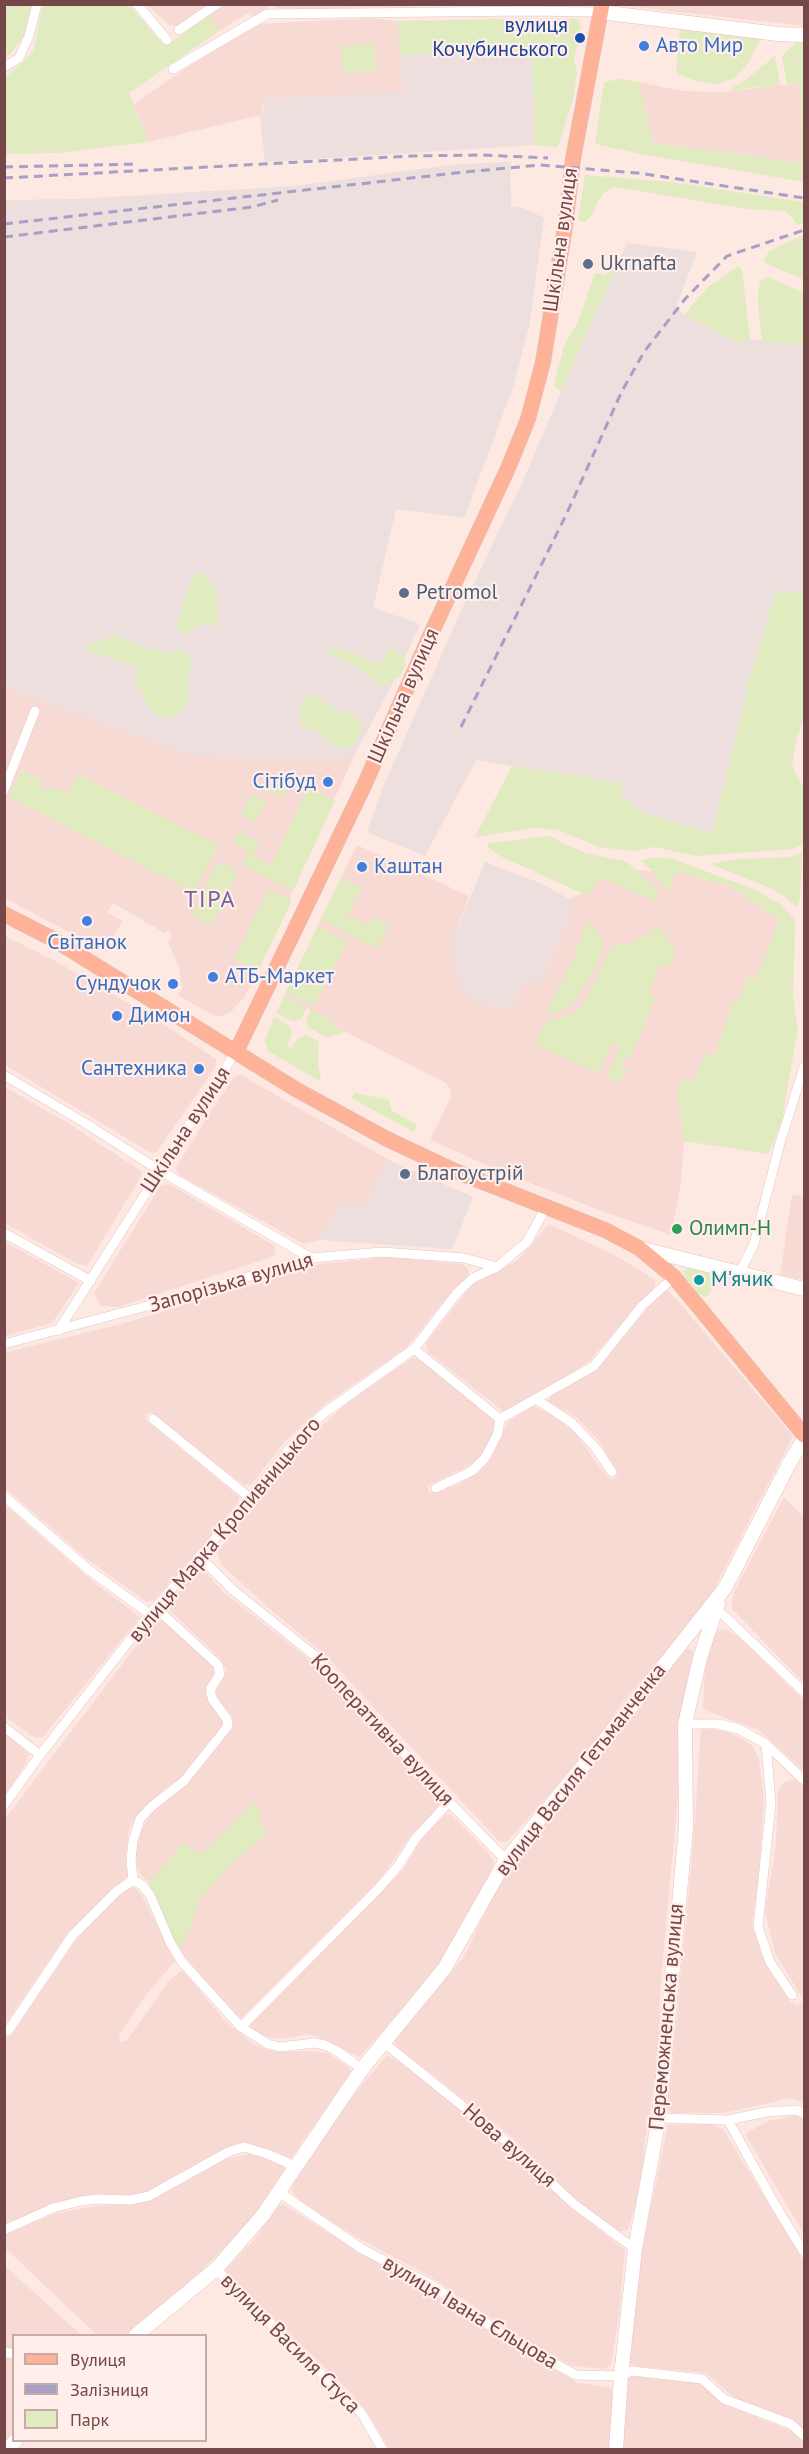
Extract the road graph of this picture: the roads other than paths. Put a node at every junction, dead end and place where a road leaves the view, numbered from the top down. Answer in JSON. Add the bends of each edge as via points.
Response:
{"nodes":[{"id":1,"x":37,"y":4,"type":"edge"},
{"id":2,"x":137,"y":4,"type":"edge"},
{"id":3,"x":217,"y":4,"type":"edge"},
{"id":4,"x":601,"y":8,"type":"edge"},
{"id":5,"x":179,"y":30,"type":"dead end"},
{"id":6,"x":804,"y":35,"type":"edge"},
{"id":7,"x":166,"y":40,"type":"dead end"},
{"id":8,"x":4,"y":67,"type":"edge"},
{"id":9,"x":173,"y":69,"type":"dead end"},
{"id":10,"x":35,"y":711,"type":"dead end"},
{"id":11,"x":4,"y":790,"type":"edge"},
{"id":12,"x":4,"y":914,"type":"edge"},
{"id":13,"x":237,"y":1050,"type":"junction"},
{"id":14,"x":804,"y":1067,"type":"edge"},
{"id":15,"x":4,"y":1075,"type":"edge"},
{"id":16,"x":159,"y":1170,"type":"junction"},
{"id":17,"x":546,"y":1207,"type":"junction"},
{"id":18,"x":4,"y":1233,"type":"edge"},
{"id":19,"x":639,"y":1248,"type":"junction"},
{"id":20,"x":311,"y":1257,"type":"junction"},
{"id":21,"x":497,"y":1267,"type":"junction"},
{"id":22,"x":740,"y":1272,"type":"junction"},
{"id":23,"x":674,"y":1277,"type":"junction"},
{"id":24,"x":91,"y":1281,"type":"junction"},
{"id":25,"x":804,"y":1289,"type":"edge"},
{"id":26,"x":58,"y":1331,"type":"junction"},
{"id":27,"x":4,"y":1344,"type":"edge"},
{"id":28,"x":414,"y":1349,"type":"junction"},
{"id":29,"x":536,"y":1399,"type":"junction"},
{"id":30,"x":153,"y":1419,"type":"dead end"},
{"id":31,"x":500,"y":1419,"type":"junction"},
{"id":32,"x":804,"y":1437,"type":"edge"},
{"id":33,"x":612,"y":1472,"type":"dead end"},
{"id":34,"x":436,"y":1488,"type":"dead end"},
{"id":35,"x":4,"y":1496,"type":"edge"},
{"id":36,"x":250,"y":1498,"type":"junction"},
{"id":37,"x":200,"y":1557,"type":"junction"},
{"id":38,"x":725,"y":1588,"type":"junction"},
{"id":39,"x":716,"y":1608,"type":"junction"},
{"id":40,"x":153,"y":1611,"type":"junction"},
{"id":41,"x":804,"y":1692,"type":"edge"},
{"id":42,"x":685,"y":1724,"type":"junction"},
{"id":43,"x":4,"y":1727,"type":"edge"},
{"id":44,"x":766,"y":1744,"type":"junction"},
{"id":45,"x":40,"y":1755,"type":"junction"},
{"id":46,"x":804,"y":1780,"type":"edge"},
{"id":47,"x":449,"y":1802,"type":"junction"},
{"id":48,"x":4,"y":1805,"type":"edge"},
{"id":49,"x":506,"y":1860,"type":"junction"},
{"id":50,"x":133,"y":1880,"type":"junction"},
{"id":51,"x":792,"y":1995,"type":"dead end"},
{"id":52,"x":241,"y":2027,"type":"junction"},
{"id":53,"x":8,"y":2031,"type":"dead end"},
{"id":54,"x":383,"y":2042,"type":"junction"},
{"id":55,"x":362,"y":2070,"type":"junction"},
{"id":56,"x":804,"y":2113,"type":"edge"},
{"id":57,"x":659,"y":2118,"type":"junction"},
{"id":58,"x":728,"y":2120,"type":"junction"},
{"id":59,"x":295,"y":2166,"type":"junction"},
{"id":60,"x":279,"y":2192,"type":"junction"},
{"id":61,"x":4,"y":2230,"type":"edge"},
{"id":62,"x":635,"y":2249,"type":"junction"},
{"id":63,"x":804,"y":2252,"type":"edge"},
{"id":64,"x":216,"y":2269,"type":"junction"},
{"id":65,"x":137,"y":2334,"type":"edge"},
{"id":66,"x":621,"y":2376,"type":"junction"},
{"id":67,"x":804,"y":2436,"type":"edge"},
{"id":68,"x":382,"y":2450,"type":"edge"},
{"id":69,"x":616,"y":2450,"type":"edge"}],
"edges":[{"from":1,"to":8,"type":"street","via":[[20,58]]},
{"from":2,"to":7,"type":"street"},
{"from":3,"to":5,"type":"street"},
{"from":4,"to":6,"type":"street"},
{"from":4,"to":9,"type":"street","via":[[267,14]]},
{"from":4,"to":13,"type":"main road","name":"Шкільна вулиця","via":[[573,159],[543,362],[528,419],[359,797]]},
{"from":10,"to":11,"type":"street"},
{"from":12,"to":13,"type":"main road","via":[[53,939]]},
{"from":13,"to":16,"type":"street","name":"Шкільна вулиця"},
{"from":13,"to":17,"type":"main road","via":[[297,1090],[387,1139],[454,1171]]},
{"from":14,"to":22,"type":"street","via":[[754,1244]]},
{"from":15,"to":16,"type":"street"},
{"from":16,"to":20,"type":"street"},
{"from":16,"to":24,"type":"street","name":"Шкільна вулиця"},
{"from":17,"to":19,"type":"main road","via":[[606,1230]]},
{"from":17,"to":21,"type":"street","name":"вулиця Марка Кропивницького","via":[[527,1242]]},
{"from":18,"to":24,"type":"street"},
{"from":19,"to":22,"type":"street"},
{"from":19,"to":23,"type":"main road"},
{"from":20,"to":21,"type":"street","name":"Запорізька вулиця","via":[[382,1252],[464,1258]]},
{"from":20,"to":26,"type":"street","name":"Запорізька вулиця"},
{"from":21,"to":28,"type":"street","name":"вулиця Марка Кропивницького","via":[[473,1278],[457,1293]]},
{"from":22,"to":25,"type":"street"},
{"from":23,"to":29,"type":"street","via":[[642,1306],[594,1366]]},
{"from":23,"to":32,"type":"main road"},
{"from":24,"to":26,"type":"street","name":"Шкільна вулиця"},
{"from":26,"to":27,"type":"street","name":"Запорізька вулиця"},
{"from":28,"to":31,"type":"street"},
{"from":28,"to":36,"type":"street","name":"вулиця Марка Кропивницького","via":[[323,1414],[298,1438]]},
{"from":29,"to":31,"type":"street"},
{"from":29,"to":33,"type":"street","via":[[572,1423]]},
{"from":30,"to":36,"type":"street"},
{"from":31,"to":34,"type":"street","via":[[498,1433],[485,1458],[472,1471]]},
{"from":32,"to":38,"type":"street","name":"вулиця Василя Гетьманченка"},
{"from":35,"to":40,"type":"street","via":[[89,1570]]},
{"from":36,"to":37,"type":"street","name":"вулиця Марка Кропивницького"},
{"from":37,"to":40,"type":"street","name":"вулиця Марка Кропивницького"},
{"from":37,"to":47,"type":"street","name":"Кооперативна вулиця","via":[[233,1590],[319,1659]]},
{"from":38,"to":39,"type":"street","name":"Переможненська вулиця"},
{"from":38,"to":49,"type":"street","name":"вулиця Василя Гетьманченка"},
{"from":39,"to":41,"type":"street"},
{"from":39,"to":42,"type":"street","name":"Переможненська вулиця"},
{"from":40,"to":45,"type":"street","name":"вулиця Марка Кропивницького"},
{"from":40,"to":50,"type":"street","via":[[218,1665],[220,1674],[211,1694],[228,1726],[184,1781],[140,1819],[132,1841]]},
{"from":42,"to":44,"type":"street","via":[[718,1724],[739,1729]]},
{"from":42,"to":57,"type":"street","name":"Переможненська вулиця","via":[[686,1827]]},
{"from":43,"to":45,"type":"street"},
{"from":44,"to":46,"type":"street"},
{"from":44,"to":51,"type":"street","via":[[771,1803],[758,1927],[770,1962]]},
{"from":45,"to":48,"type":"street","name":"вулиця Марка Кропивницького"},
{"from":47,"to":49,"type":"street","name":"Кооперативна вулиця"},
{"from":47,"to":52,"type":"street","via":[[378,1889]]},
{"from":49,"to":54,"type":"street","name":"вулиця Василя Гетьманченка","via":[[444,1969]]},
{"from":50,"to":52,"type":"street","via":[[150,1895],[182,1962]]},
{"from":50,"to":53,"type":"street","via":[[72,1936]]},
{"from":52,"to":55,"type":"street","via":[[280,2047],[325,2045]]},
{"from":54,"to":55,"type":"street","name":"вулиця Василя Гетьманченка"},
{"from":54,"to":62,"type":"street","name":"Нова вулиця","via":[[507,2142],[574,2204]]},
{"from":55,"to":59,"type":"street","name":"вулиця Василя Гетьманченка"},
{"from":56,"to":58,"type":"street","via":[[766,2112]]},
{"from":57,"to":58,"type":"street"},
{"from":57,"to":62,"type":"street","name":"Переможненська вулиця"},
{"from":58,"to":63,"type":"street"},
{"from":59,"to":60,"type":"street","name":"вулиця Василя Гетьманченка"},
{"from":59,"to":61,"type":"street","via":[[244,2147],[149,2196],[81,2201],[53,2208]]},
{"from":60,"to":64,"type":"street","name":"вулиця Василя Гетьманченка"},
{"from":60,"to":66,"type":"street","name":"вулиця Івана Єльцова","via":[[362,2249],[430,2284],[508,2338],[566,2370],[576,2375]]},
{"from":62,"to":66,"type":"street","name":"Переможненська вулиця"},
{"from":64,"to":65,"type":"street","name":"вулиця Василя Гетьманченка"},
{"from":64,"to":68,"type":"street","name":"вулиця Василя Стуса","via":[[362,2414]]},
{"from":66,"to":67,"type":"street","name":"вулиця Івана Єльцова","via":[[632,2371],[702,2379],[724,2399],[791,2424]]},
{"from":66,"to":69,"type":"street","name":"Переможненська вулиця"}]}
